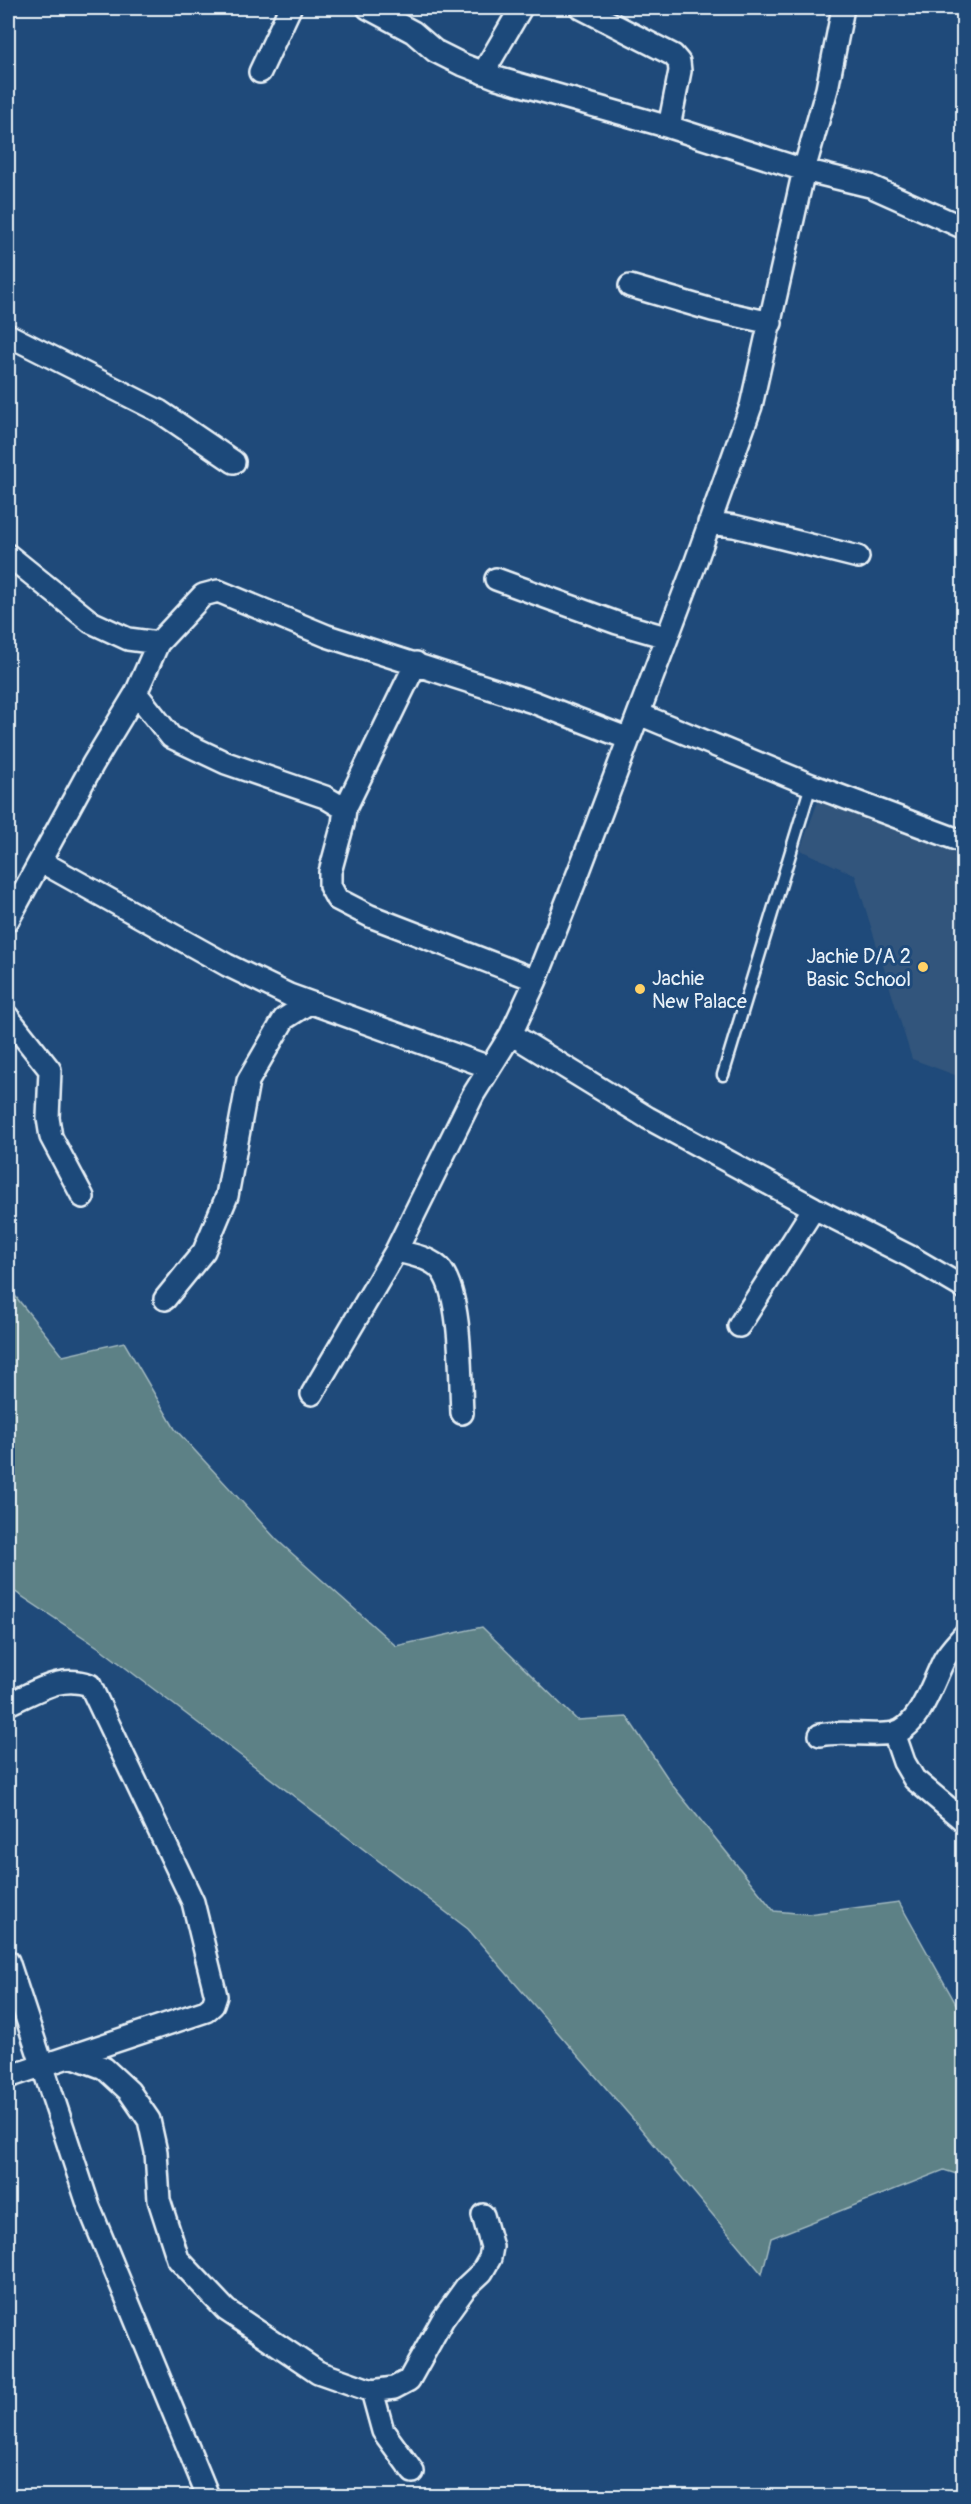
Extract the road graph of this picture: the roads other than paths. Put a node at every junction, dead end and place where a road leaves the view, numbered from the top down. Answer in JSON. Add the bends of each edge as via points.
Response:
{"nodes":[{"id":1,"x":290,"y":8,"type":"edge"},
{"id":2,"x":368,"y":8,"type":"edge"},
{"id":3,"x":521,"y":8,"type":"edge"},
{"id":4,"x":581,"y":8,"type":"edge"},
{"id":5,"x":836,"y":9,"type":"edge"},
{"id":6,"x":260,"y":72,"type":"dead end"},
{"id":7,"x":483,"y":73,"type":"junction"},
{"id":8,"x":669,"y":127,"type":"junction"},
{"id":9,"x":804,"y":170,"type":"junction"},
{"id":10,"x":963,"y":228,"type":"edge"},
{"id":11,"x":630,"y":286,"type":"dead end"},
{"id":12,"x":771,"y":323,"type":"junction"},
{"id":13,"x":8,"y":334,"type":"edge"},
{"id":14,"x":234,"y":462,"type":"dead end"},
{"id":15,"x":709,"y":523,"type":"junction"},
{"id":16,"x":8,"y":555,"type":"edge"},
{"id":17,"x":858,"y":557,"type":"dead end"},
{"id":18,"x":496,"y":579,"type":"dead end"},
{"id":19,"x":666,"y":637,"type":"junction"},
{"id":20,"x":158,"y":643,"type":"junction"},
{"id":21,"x":416,"y":663,"type":"junction"},
{"id":22,"x":136,"y":693,"type":"junction"},
{"id":23,"x":639,"y":714,"type":"junction"},
{"id":24,"x":629,"y":740,"type":"junction"},
{"id":25,"x":811,"y":784,"type":"junction"},
{"id":26,"x":345,"y":809,"type":"junction"},
{"id":27,"x":963,"y":842,"type":"edge"},
{"id":28,"x":40,"y":861,"type":"junction"},
{"id":29,"x":8,"y":920,"type":"edge"},
{"id":30,"x":536,"y":980,"type":"junction"},
{"id":31,"x":309,"y":1003,"type":"junction"},
{"id":32,"x":8,"y":1017,"type":"edge"},
{"id":33,"x":511,"y":1034,"type":"junction"},
{"id":34,"x":489,"y":1067,"type":"junction"},
{"id":35,"x":723,"y":1075,"type":"dead end"},
{"id":36,"x":83,"y":1197,"type":"dead end"},
{"id":37,"x":814,"y":1208,"type":"junction"},
{"id":38,"x":396,"y":1251,"type":"junction"},
{"id":39,"x":963,"y":1288,"type":"edge"},
{"id":40,"x":165,"y":1299,"type":"dead end"},
{"id":41,"x":739,"y":1326,"type":"dead end"},
{"id":42,"x":312,"y":1394,"type":"dead end"},
{"id":43,"x":462,"y":1413,"type":"dead end"},
{"id":44,"x":963,"y":1635,"type":"edge"},
{"id":45,"x":8,"y":1704,"type":"edge"},
{"id":46,"x":894,"y":1733,"type":"junction"},
{"id":47,"x":820,"y":1736,"type":"dead end"},
{"id":48,"x":963,"y":1821,"type":"edge"},
{"id":49,"x":8,"y":1961,"type":"edge"},
{"id":50,"x":71,"y":2056,"type":"junction"},
{"id":51,"x":43,"y":2064,"type":"junction"},
{"id":52,"x":8,"y":2077,"type":"edge"},
{"id":53,"x":483,"y":2215,"type":"dead end"},
{"id":54,"x":372,"y":2391,"type":"junction"},
{"id":55,"x":413,"y":2472,"type":"dead end"},
{"id":56,"x":208,"y":2496,"type":"edge"}],
"edges":[{"from":1,"to":6,"type":"street"},
{"from":2,"to":7,"type":"street","via":[[413,32],[435,51]]},
{"from":3,"to":7,"type":"street"},
{"from":4,"to":8,"type":"street","via":[[673,55],[679,62]]},
{"from":5,"to":9,"type":"street","via":[[827,88]]},
{"from":7,"to":8,"type":"street"},
{"from":8,"to":9,"type":"street"},
{"from":9,"to":10,"type":"street","via":[[870,186]]},
{"from":9,"to":12,"type":"street"},
{"from":11,"to":12,"type":"street"},
{"from":12,"to":15,"type":"street","via":[[751,406]]},
{"from":13,"to":14,"type":"street","via":[[159,411]]},
{"from":15,"to":17,"type":"street"},
{"from":15,"to":19,"type":"street"},
{"from":16,"to":20,"type":"street","via":[[91,622],[128,639]]},
{"from":18,"to":19,"type":"street"},
{"from":19,"to":23,"type":"street"},
{"from":20,"to":21,"type":"street","via":[[203,595],[218,591],[327,636]]},
{"from":20,"to":22,"type":"street"},
{"from":21,"to":24,"type":"street","via":[[533,702]]},
{"from":21,"to":26,"type":"street"},
{"from":22,"to":26,"type":"street","via":[[171,737],[226,763],[325,797]]},
{"from":22,"to":28,"type":"street"},
{"from":23,"to":24,"type":"street"},
{"from":23,"to":25,"type":"street"},
{"from":24,"to":30,"type":"street"},
{"from":25,"to":27,"type":"street"},
{"from":25,"to":35,"type":"lane"},
{"from":26,"to":30,"type":"street","via":[[330,872],[330,886],[337,900]]},
{"from":28,"to":29,"type":"street"},
{"from":28,"to":31,"type":"street","via":[[227,965]]},
{"from":30,"to":33,"type":"street"},
{"from":31,"to":34,"type":"street"},
{"from":31,"to":40,"type":"street","via":[[284,1019],[248,1082],[227,1196],[204,1251]]},
{"from":32,"to":36,"type":"street","via":[[50,1070],[51,1137]]},
{"from":33,"to":34,"type":"street"},
{"from":33,"to":37,"type":"street","via":[[648,1118]]},
{"from":34,"to":38,"type":"street"},
{"from":37,"to":39,"type":"street"},
{"from":37,"to":41,"type":"street"},
{"from":38,"to":42,"type":"street"},
{"from":38,"to":43,"type":"street","via":[[421,1257],[441,1269],[448,1285],[456,1317]]},
{"from":44,"to":46,"type":"street","via":[[946,1657],[923,1706],[905,1729]]},
{"from":45,"to":50,"type":"street","via":[[64,1680],[90,1685],[193,1902],[216,1996],[206,2011]]},
{"from":46,"to":47,"type":"street","via":[[834,1732]]},
{"from":46,"to":48,"type":"street","via":[[914,1779]]},
{"from":49,"to":51,"type":"street"},
{"from":50,"to":51,"type":"street"},
{"from":50,"to":54,"type":"street","via":[[104,2068],[129,2091],[149,2120],[159,2200],[178,2259],[226,2310],[318,2372]]},
{"from":51,"to":52,"type":"street"},
{"from":51,"to":56,"type":"street","via":[[89,2207]]},
{"from":53,"to":54,"type":"street","via":[[492,2247],[482,2272],[443,2319],[409,2380],[394,2388]]},
{"from":54,"to":55,"type":"street","via":[[383,2431]]}]}
